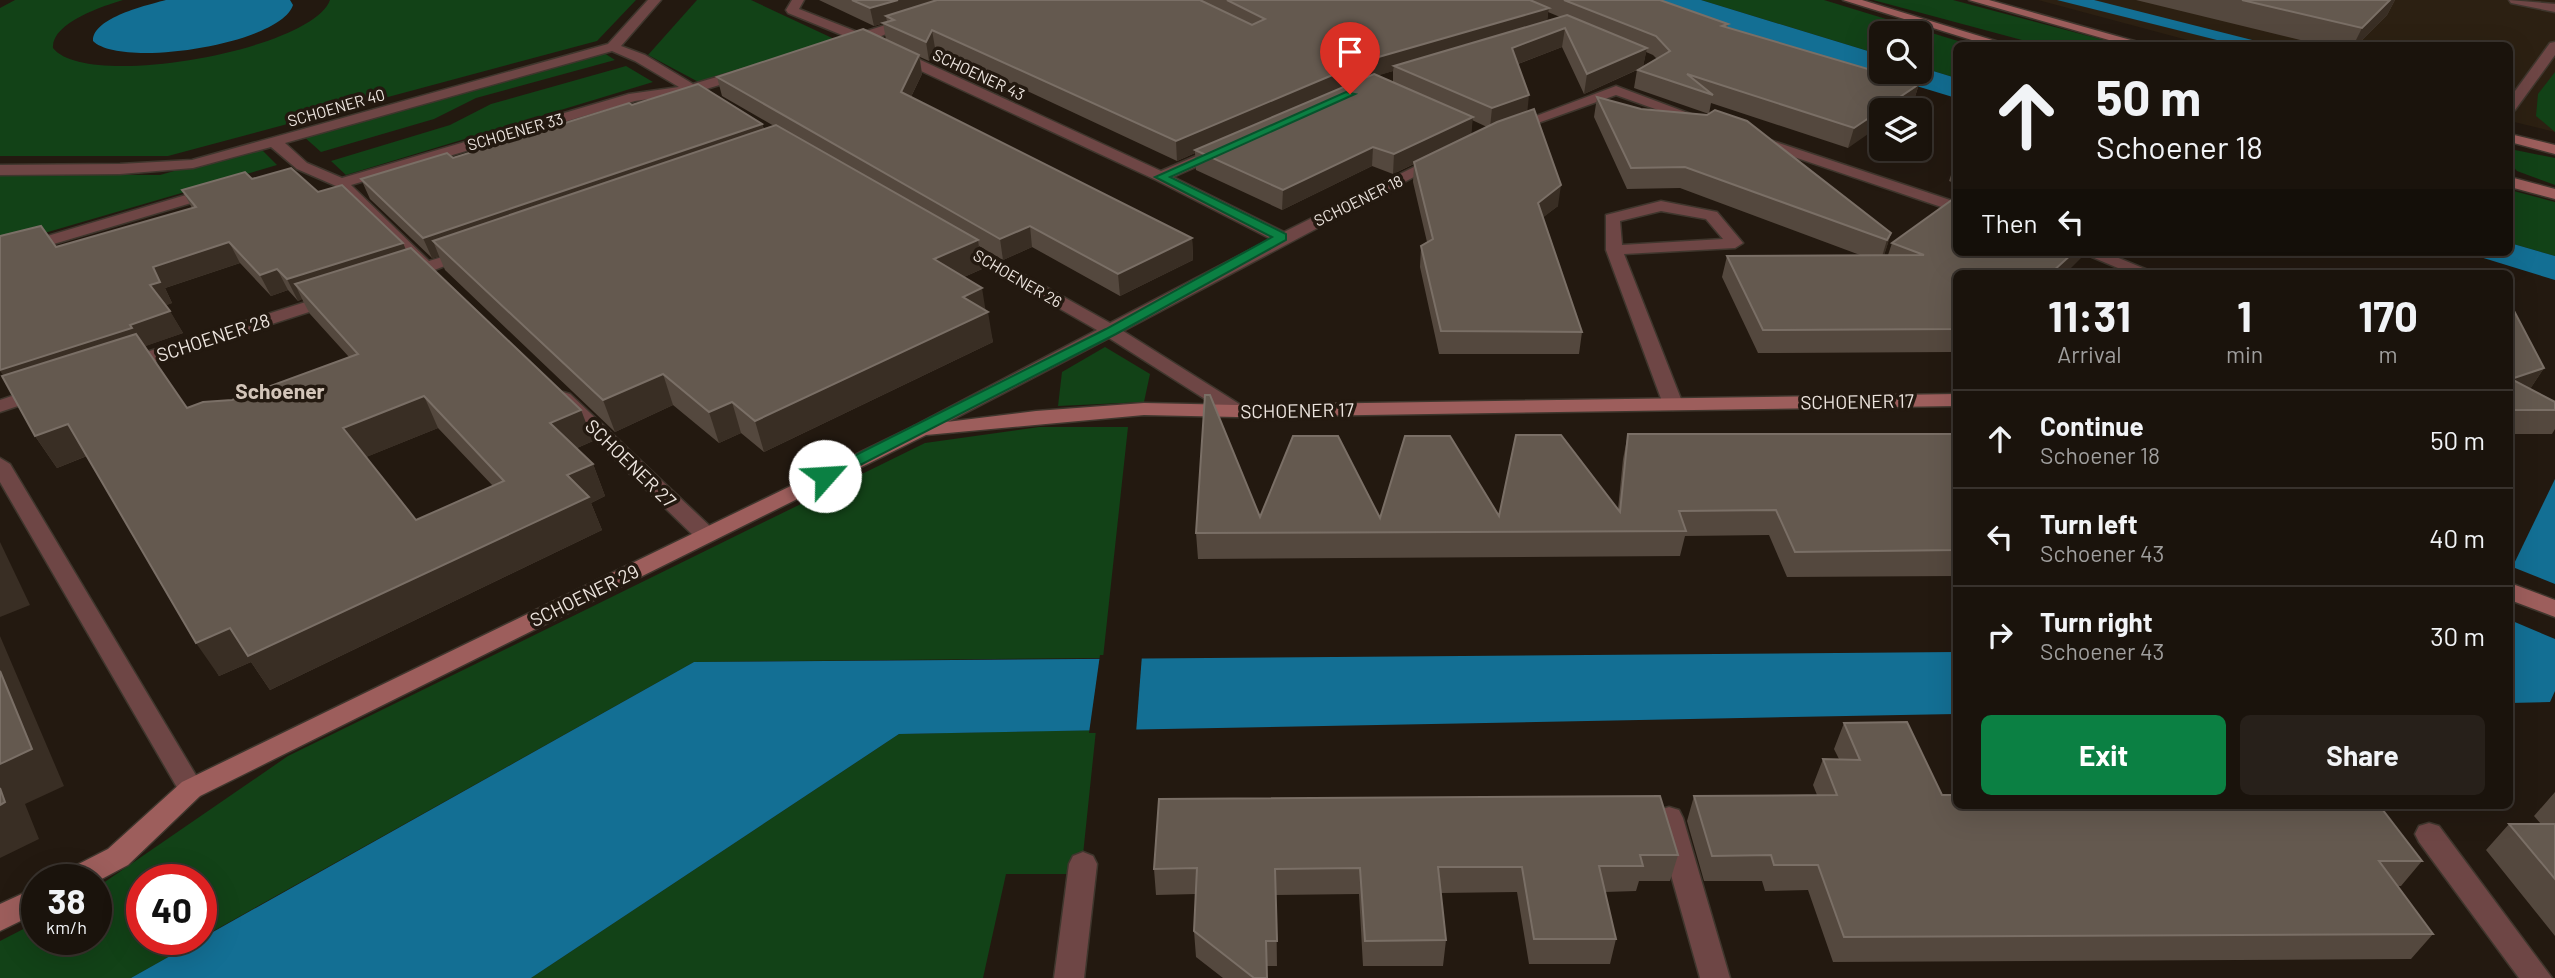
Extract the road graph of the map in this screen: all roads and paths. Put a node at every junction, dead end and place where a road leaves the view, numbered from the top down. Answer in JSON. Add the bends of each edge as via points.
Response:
{"nodes":[{"id":1,"x":655,"y":0,"type":"edge"},
{"id":2,"x":798,"y":0,"type":"edge"},
{"id":3,"x":1849,"y":0,"type":"edge"},
{"id":4,"x":1975,"y":0,"type":"edge"},
{"id":5,"x":2515,"y":0,"type":"edge"},
{"id":6,"x":2555,"y":8,"type":"edge"},
{"id":7,"x":926,"y":17,"type":"edge"},
{"id":8,"x":860,"y":37,"type":"junction"},
{"id":9,"x":1992,"y":42,"type":"edge"},
{"id":10,"x":2131,"y":42,"type":"edge"},
{"id":11,"x":834,"y":45,"type":"edge"},
{"id":12,"x":2555,"y":46,"type":"edge"},
{"id":13,"x":613,"y":47,"type":"junction"},
{"id":14,"x":757,"y":69,"type":"edge"},
{"id":15,"x":1636,"y":81,"type":"edge"},
{"id":16,"x":692,"y":89,"type":"junction"},
{"id":17,"x":1616,"y":90,"type":"junction"},
{"id":18,"x":2513,"y":103,"type":"edge"},
{"id":19,"x":1575,"y":105,"type":"junction"},
{"id":20,"x":726,"y":110,"type":"edge"},
{"id":21,"x":1600,"y":112,"type":"edge"},
{"id":22,"x":1674,"y":127,"type":"edge"},
{"id":23,"x":1501,"y":131,"type":"edge"},
{"id":24,"x":1728,"y":131,"type":"junction"},
{"id":25,"x":2513,"y":139,"type":"edge"},
{"id":26,"x":275,"y":143,"type":"junction"},
{"id":27,"x":1236,"y":144,"type":"edge"},
{"id":28,"x":2555,"y":150,"type":"edge"},
{"id":29,"x":1452,"y":153,"type":"edge"},
{"id":30,"x":0,"y":170,"type":"edge"},
{"id":31,"x":1161,"y":177,"type":"junction"},
{"id":32,"x":341,"y":183,"type":"junction"},
{"id":33,"x":2513,"y":183,"type":"edge"},
{"id":34,"x":223,"y":189,"type":"edge"},
{"id":35,"x":2555,"y":194,"type":"edge"},
{"id":36,"x":1953,"y":207,"type":"edge"},
{"id":37,"x":941,"y":234,"type":"edge"},
{"id":38,"x":1281,"y":237,"type":"junction"},
{"id":39,"x":490,"y":246,"type":"edge"},
{"id":40,"x":1614,"y":250,"type":"junction"},
{"id":41,"x":0,"y":255,"type":"edge"},
{"id":42,"x":2099,"y":256,"type":"edge"},
{"id":43,"x":2138,"y":270,"type":"edge"},
{"id":44,"x":431,"y":273,"type":"junction"},
{"id":45,"x":386,"y":281,"type":"edge"},
{"id":46,"x":346,"y":294,"type":"edge"},
{"id":47,"x":1111,"y":331,"type":"junction"},
{"id":48,"x":107,"y":371,"type":"edge"},
{"id":49,"x":547,"y":382,"type":"edge"},
{"id":50,"x":53,"y":388,"type":"edge"},
{"id":51,"x":1953,"y":400,"type":"edge"},
{"id":52,"x":1673,"y":404,"type":"junction"},
{"id":53,"x":0,"y":406,"type":"edge"},
{"id":54,"x":1237,"y":411,"type":"junction"},
{"id":55,"x":921,"y":430,"type":"junction"},
{"id":56,"x":0,"y":464,"type":"edge"},
{"id":57,"x":7,"y":489,"type":"edge"},
{"id":58,"x":706,"y":535,"type":"junction"},
{"id":59,"x":2513,"y":591,"type":"edge"},
{"id":60,"x":2555,"y":609,"type":"edge"},
{"id":61,"x":191,"y":789,"type":"junction"},
{"id":62,"x":1670,"y":818,"type":"edge"},
{"id":63,"x":2429,"y":834,"type":"dead end"},
{"id":64,"x":104,"y":864,"type":"edge"},
{"id":65,"x":1083,"y":864,"type":"dead end"},
{"id":66,"x":21,"y":907,"type":"edge"},
{"id":67,"x":0,"y":918,"type":"edge"},
{"id":68,"x":1069,"y":978,"type":"edge"},
{"id":69,"x":1715,"y":978,"type":"edge"},
{"id":70,"x":2537,"y":978,"type":"edge"}],
"edges":[{"from":1,"to":13,"type":"street"},
{"from":2,"to":8,"type":"street","name":"SCHOENER 43","via":[[792,10]]},
{"from":3,"to":9,"type":"street"},
{"from":4,"to":10,"type":"street"},
{"from":5,"to":6,"type":"street"},
{"from":7,"to":8,"type":"street"},
{"from":8,"to":11,"type":"street"},
{"from":8,"to":31,"type":"street","name":"SCHOENER 43"},
{"from":12,"to":18,"type":"street"},
{"from":13,"to":16,"type":"street"},
{"from":13,"to":26,"type":"street","name":"SCHOENER 40"},
{"from":14,"to":16,"type":"street"},
{"from":15,"to":17,"type":"street"},
{"from":16,"to":20,"type":"street"},
{"from":16,"to":32,"type":"street","name":"SCHOENER 33","via":[[634,97]]},
{"from":17,"to":19,"type":"street"},
{"from":17,"to":24,"type":"street"},
{"from":19,"to":21,"type":"street"},
{"from":19,"to":23,"type":"street"},
{"from":22,"to":24,"type":"street"},
{"from":24,"to":36,"type":"street"},
{"from":25,"to":28,"type":"street"},
{"from":26,"to":30,"type":"street","name":"SCHOENER 40","via":[[192,164]]},
{"from":26,"to":32,"type":"street","via":[[295,168]]},
{"from":27,"to":31,"type":"street"},
{"from":29,"to":38,"type":"street","name":"SCHOENER 18"},
{"from":31,"to":38,"type":"street","name":"SCHOENER 43"},
{"from":32,"to":44,"type":"street"},
{"from":33,"to":35,"type":"street"},
{"from":34,"to":41,"type":"street"},
{"from":37,"to":47,"type":"street","name":"SCHOENER 26"},
{"from":38,"to":47,"type":"street","name":"SCHOENER 18"},
{"from":39,"to":44,"type":"street"},
{"from":40,"to":40,"type":"street","via":[[1695,245],[1735,243],[1711,215],[1661,206],[1612,218]]},
{"from":40,"to":52,"type":"street"},
{"from":42,"to":43,"type":"street"},
{"from":44,"to":45,"type":"street"},
{"from":46,"to":48,"type":"street","name":"SCHOENER 28"},
{"from":47,"to":54,"type":"street","name":"SCHOENER 26"},
{"from":47,"to":55,"type":"street","name":"SCHOENER 29"},
{"from":49,"to":58,"type":"street","name":"SCHOENER 27"},
{"from":50,"to":53,"type":"street"},
{"from":51,"to":52,"type":"street","name":"SCHOENER 17"},
{"from":52,"to":54,"type":"street","name":"SCHOENER 17"},
{"from":54,"to":55,"type":"street","name":"SCHOENER 17","via":[[1144,409]]},
{"from":55,"to":58,"type":"street","name":"SCHOENER 29"},
{"from":56,"to":57,"type":"street"},
{"from":57,"to":61,"type":"street"},
{"from":58,"to":61,"type":"street","name":"SCHOENER 29"},
{"from":59,"to":60,"type":"street"},
{"from":61,"to":64,"type":"street","name":"SCHOENER 29","via":[[118,857]]},
{"from":62,"to":69,"type":"street"},
{"from":63,"to":70,"type":"street"},
{"from":65,"to":68,"type":"street"},
{"from":66,"to":67,"type":"street"}]}
